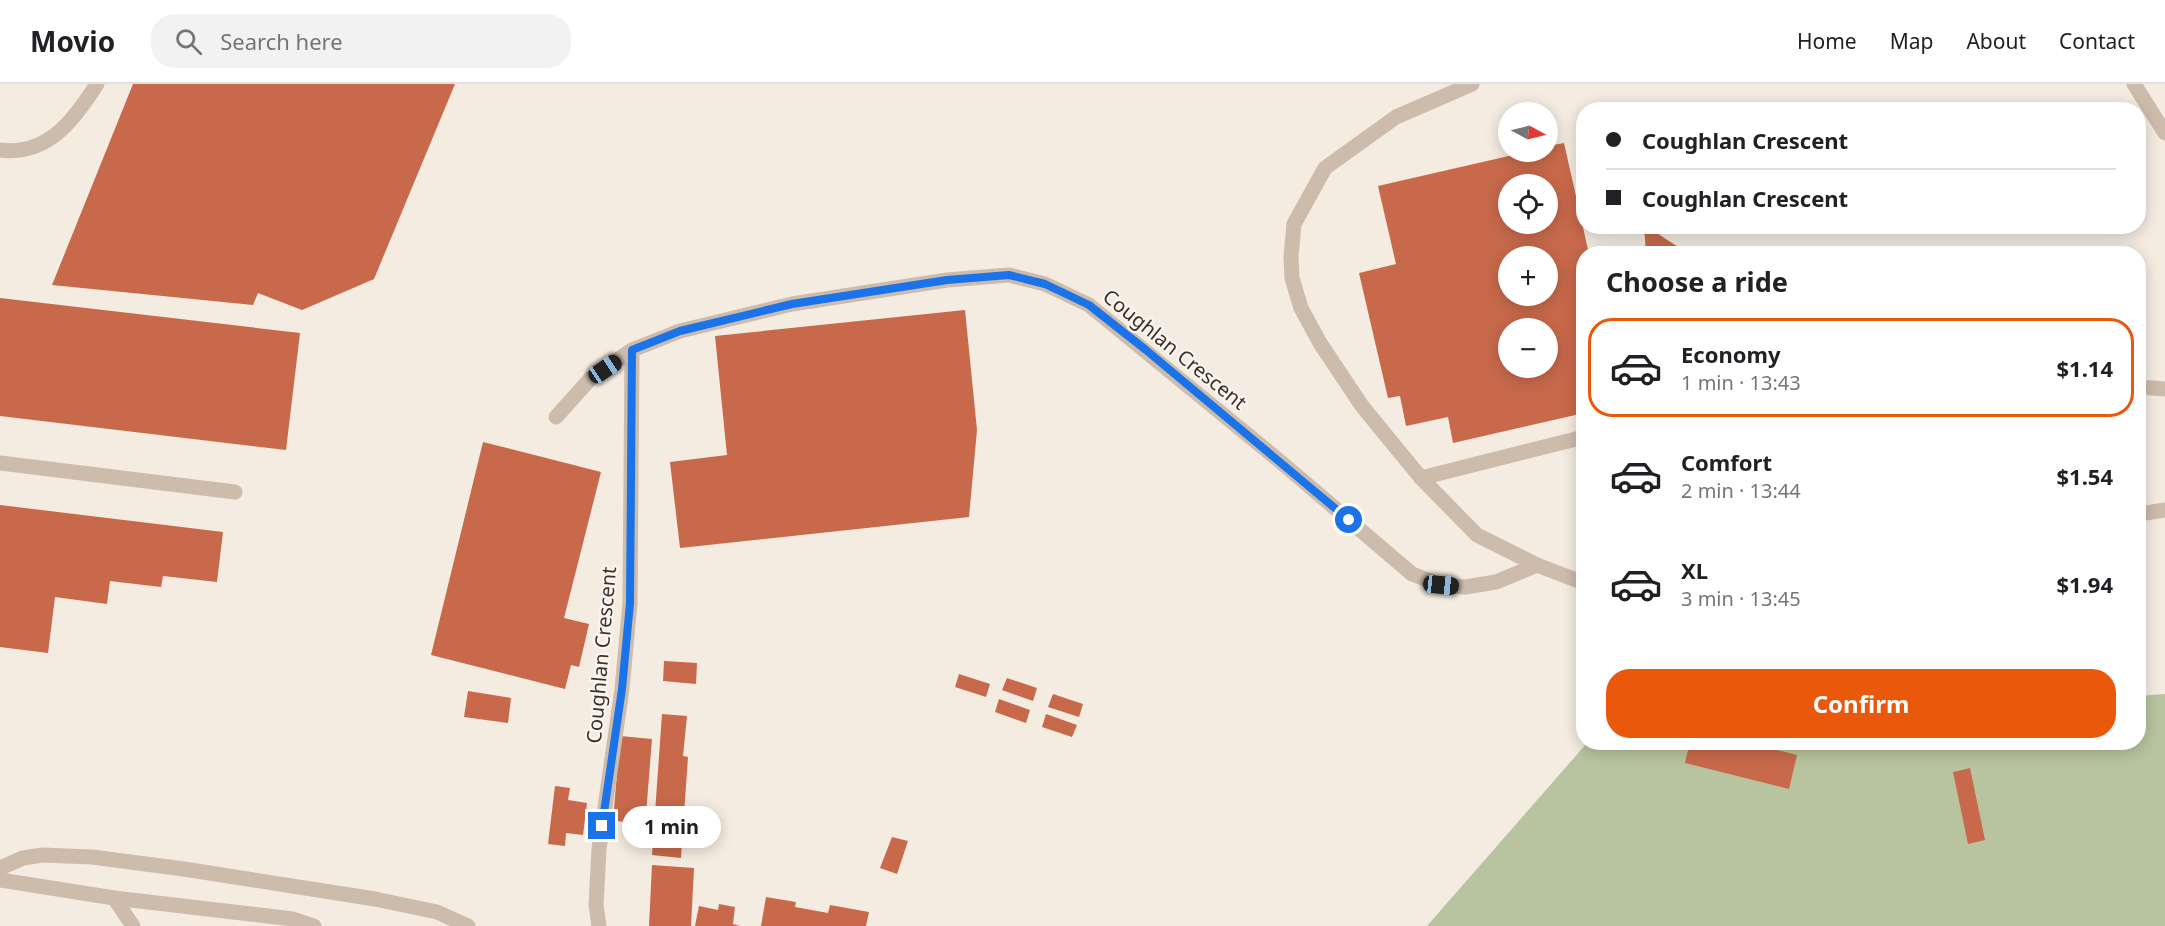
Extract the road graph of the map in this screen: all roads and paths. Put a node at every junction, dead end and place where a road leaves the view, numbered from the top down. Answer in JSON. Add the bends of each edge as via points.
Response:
{"nodes":[{"id":1,"x":97,"y":84,"type":"edge"},
{"id":2,"x":1472,"y":84,"type":"edge"},
{"id":3,"x":2134,"y":84,"type":"edge"},
{"id":4,"x":2145,"y":102,"type":"edge"},
{"id":5,"x":2146,"y":103,"type":"edge"},
{"id":6,"x":2165,"y":133,"type":"edge"},
{"id":7,"x":0,"y":150,"type":"edge"},
{"id":8,"x":632,"y":350,"type":"junction"},
{"id":9,"x":2146,"y":388,"type":"edge"},
{"id":10,"x":2165,"y":389,"type":"edge"},
{"id":11,"x":556,"y":417,"type":"dead end"},
{"id":12,"x":1576,"y":439,"type":"edge"},
{"id":13,"x":0,"y":463,"type":"edge"},
{"id":14,"x":1421,"y":478,"type":"junction"},
{"id":15,"x":235,"y":492,"type":"dead end"},
{"id":16,"x":2165,"y":510,"type":"edge"},
{"id":17,"x":2146,"y":513,"type":"edge"},
{"id":18,"x":1537,"y":565,"type":"junction"},
{"id":19,"x":1576,"y":580,"type":"edge"},
{"id":20,"x":0,"y":868,"type":"edge"},
{"id":21,"x":0,"y":880,"type":"edge"},
{"id":22,"x":114,"y":897,"type":"junction"},
{"id":23,"x":133,"y":926,"type":"edge"},
{"id":24,"x":314,"y":926,"type":"edge"},
{"id":25,"x":468,"y":926,"type":"edge"},
{"id":26,"x":599,"y":926,"type":"edge"}],
"edges":[{"from":1,"to":7,"type":"lane","via":[[72,120],[56,135],[35,147]]},
{"from":2,"to":14,"type":"lane","via":[[1396,117],[1325,168],[1294,224],[1292,278],[1301,308],[1362,406]]},
{"from":3,"to":4,"type":"lane"},
{"from":5,"to":6,"type":"lane"},
{"from":8,"to":11,"type":"lane","name":"Coughlan Crescent","via":[[591,378]]},
{"from":8,"to":18,"type":"lane","name":"Coughlan Crescent","via":[[680,331],[792,304],[947,280],[1009,275],[1045,284],[1089,305],[1412,574],[1441,585],[1465,587],[1496,582]]},
{"from":8,"to":26,"type":"lane","name":"Coughlan Crescent","via":[[630,603],[599,849]]},
{"from":9,"to":10,"type":"lane"},
{"from":12,"to":14,"type":"lane"},
{"from":13,"to":15,"type":"lane"},
{"from":14,"to":18,"type":"lane","via":[[1477,535]]},
{"from":16,"to":17,"type":"lane"},
{"from":18,"to":19,"type":"lane"},
{"from":20,"to":25,"type":"lane","via":[[42,855],[92,857],[375,899],[437,912]]},
{"from":21,"to":22,"type":"lane"},
{"from":22,"to":23,"type":"lane"},
{"from":22,"to":24,"type":"lane"}]}
